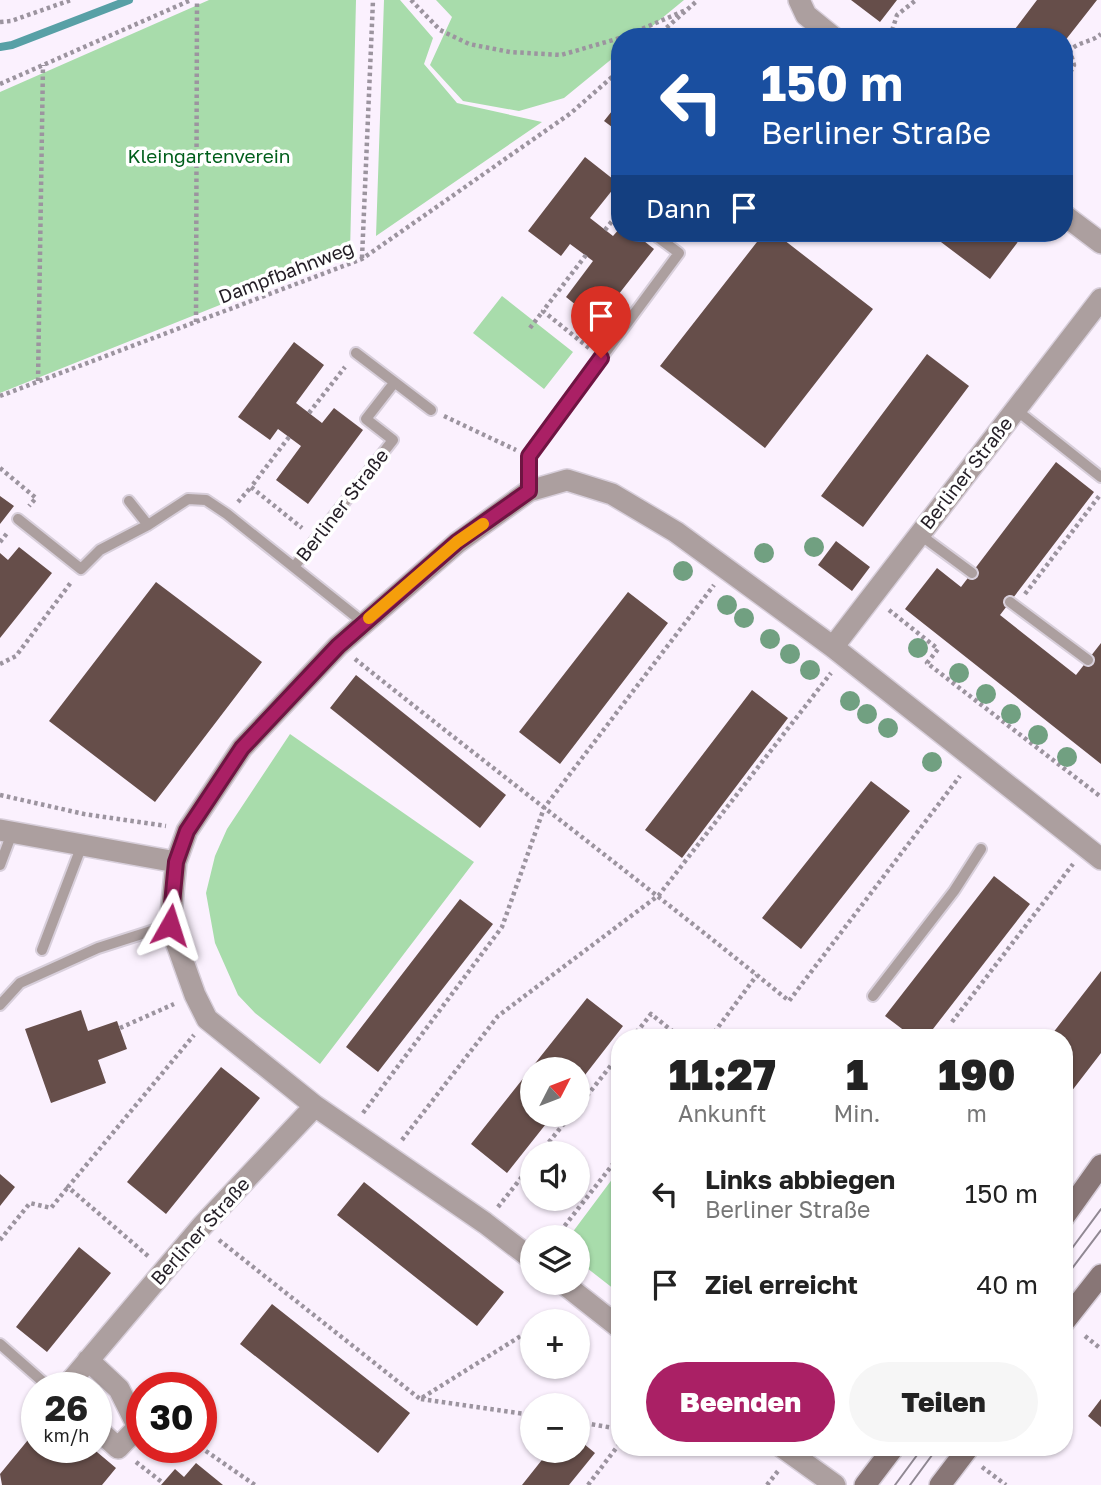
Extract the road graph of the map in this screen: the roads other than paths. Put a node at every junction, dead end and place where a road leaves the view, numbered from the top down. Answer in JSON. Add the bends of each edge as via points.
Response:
{"nodes":[{"id":1,"x":799,"y":0,"type":"edge"},
{"id":2,"x":822,"y":28,"type":"edge"},
{"id":3,"x":1073,"y":222,"type":"edge"},
{"id":4,"x":664,"y":242,"type":"edge"},
{"id":5,"x":1101,"y":243,"type":"edge"},
{"id":6,"x":1101,"y":299,"type":"edge"},
{"id":7,"x":356,"y":353,"type":"road end"},
{"id":8,"x":394,"y":383,"type":"junction"},
{"id":9,"x":1015,"y":409,"type":"junction"},
{"id":10,"x":431,"y":410,"type":"road end"},
{"id":11,"x":1101,"y":477,"type":"edge"},
{"id":12,"x":529,"y":491,"type":"junction"},
{"id":13,"x":129,"y":501,"type":"dead end"},
{"id":14,"x":18,"y":519,"type":"road end"},
{"id":15,"x":148,"y":525,"type":"junction"},
{"id":16,"x":919,"y":534,"type":"junction"},
{"id":17,"x":294,"y":567,"type":"junction"},
{"id":18,"x":972,"y":573,"type":"dead end"},
{"id":19,"x":1013,"y":604,"type":"road end"},
{"id":20,"x":364,"y":623,"type":"junction"},
{"id":21,"x":839,"y":651,"type":"junction"},
{"id":22,"x":1088,"y":660,"type":"dead end"},
{"id":23,"x":6,"y":832,"type":"edge"},
{"id":24,"x":82,"y":845,"type":"junction"},
{"id":25,"x":981,"y":849,"type":"dead end"},
{"id":26,"x":1093,"y":853,"type":"edge"},
{"id":27,"x":176,"y":862,"type":"junction"},
{"id":28,"x":0,"y":865,"type":"edge"},
{"id":29,"x":170,"y":925,"type":"junction"},
{"id":30,"x":42,"y":950,"type":"dead end"},
{"id":31,"x":873,"y":996,"type":"dead end"},
{"id":32,"x":0,"y":1005,"type":"edge"},
{"id":33,"x":315,"y":1106,"type":"junction"},
{"id":34,"x":1101,"y":1165,"type":"edge"},
{"id":35,"x":1073,"y":1204,"type":"edge"},
{"id":36,"x":520,"y":1250,"type":"edge"},
{"id":37,"x":1101,"y":1275,"type":"edge"},
{"id":38,"x":578,"y":1295,"type":"edge"},
{"id":39,"x":1073,"y":1311,"type":"edge"},
{"id":40,"x":611,"y":1321,"type":"edge"},
{"id":41,"x":0,"y":1344,"type":"edge"},
{"id":42,"x":88,"y":1360,"type":"junction"},
{"id":43,"x":32,"y":1372,"type":"edge"},
{"id":44,"x":78,"y":1372,"type":"edge"},
{"id":45,"x":101,"y":1372,"type":"edge"},
{"id":46,"x":112,"y":1382,"type":"edge"},
{"id":47,"x":112,"y":1443,"type":"edge"},
{"id":48,"x":795,"y":1456,"type":"edge"},
{"id":49,"x":887,"y":1456,"type":"edge"},
{"id":50,"x":974,"y":1456,"type":"edge"},
{"id":51,"x":835,"y":1485,"type":"edge"},
{"id":52,"x":865,"y":1485,"type":"edge"},
{"id":53,"x":940,"y":1485,"type":"edge"}],
"edges":[{"from":1,"to":2,"type":"street","via":[[806,15]]},
{"from":3,"to":5,"type":"street"},
{"from":4,"to":12,"type":"lane","via":[[679,253],[529,456]]},
{"from":6,"to":9,"type":"street","name":"Berliner Straße"},
{"from":7,"to":8,"type":"lane"},
{"from":8,"to":10,"type":"lane"},
{"from":8,"to":17,"type":"lane","name":"Berliner Straße","via":[[366,419],[393,440]]},
{"from":9,"to":11,"type":"lane"},
{"from":9,"to":16,"type":"street","name":"Berliner Straße"},
{"from":12,"to":20,"type":"street","via":[[457,542]]},
{"from":12,"to":21,"type":"street","via":[[567,480],[611,494],[677,532]]},
{"from":13,"to":15,"type":"lane"},
{"from":14,"to":15,"type":"lane","name":"Berliner Straße","via":[[81,569],[100,550]]},
{"from":15,"to":17,"type":"lane","name":"Berliner Straße","via":[[188,499],[206,500]]},
{"from":16,"to":18,"type":"lane"},
{"from":16,"to":21,"type":"street","name":"Berliner Straße","via":[[871,597]]},
{"from":17,"to":20,"type":"lane","name":"Berliner Straße"},
{"from":19,"to":22,"type":"lane"},
{"from":20,"to":27,"type":"street","via":[[242,748],[187,831]]},
{"from":21,"to":26,"type":"street"},
{"from":23,"to":24,"type":"street"},
{"from":23,"to":28,"type":"lane"},
{"from":24,"to":27,"type":"street"},
{"from":24,"to":30,"type":"lane"},
{"from":25,"to":31,"type":"lane"},
{"from":27,"to":29,"type":"street"},
{"from":29,"to":32,"type":"lane","via":[[98,948],[20,983]]},
{"from":29,"to":33,"type":"street","via":[[207,1019]]},
{"from":33,"to":36,"type":"street"},
{"from":33,"to":42,"type":"street","name":"Berliner Straße","via":[[202,1226]]},
{"from":34,"to":35,"type":"main road"},
{"from":37,"to":39,"type":"main road"},
{"from":38,"to":40,"type":"street"},
{"from":41,"to":43,"type":"lane"},
{"from":42,"to":44,"type":"street","name":"Berliner Straße"},
{"from":42,"to":45,"type":"street"},
{"from":46,"to":47,"type":"street","via":[[138,1427],[118,1448]]},
{"from":48,"to":51,"type":"street"},
{"from":49,"to":52,"type":"main road"},
{"from":50,"to":53,"type":"main road"}]}
